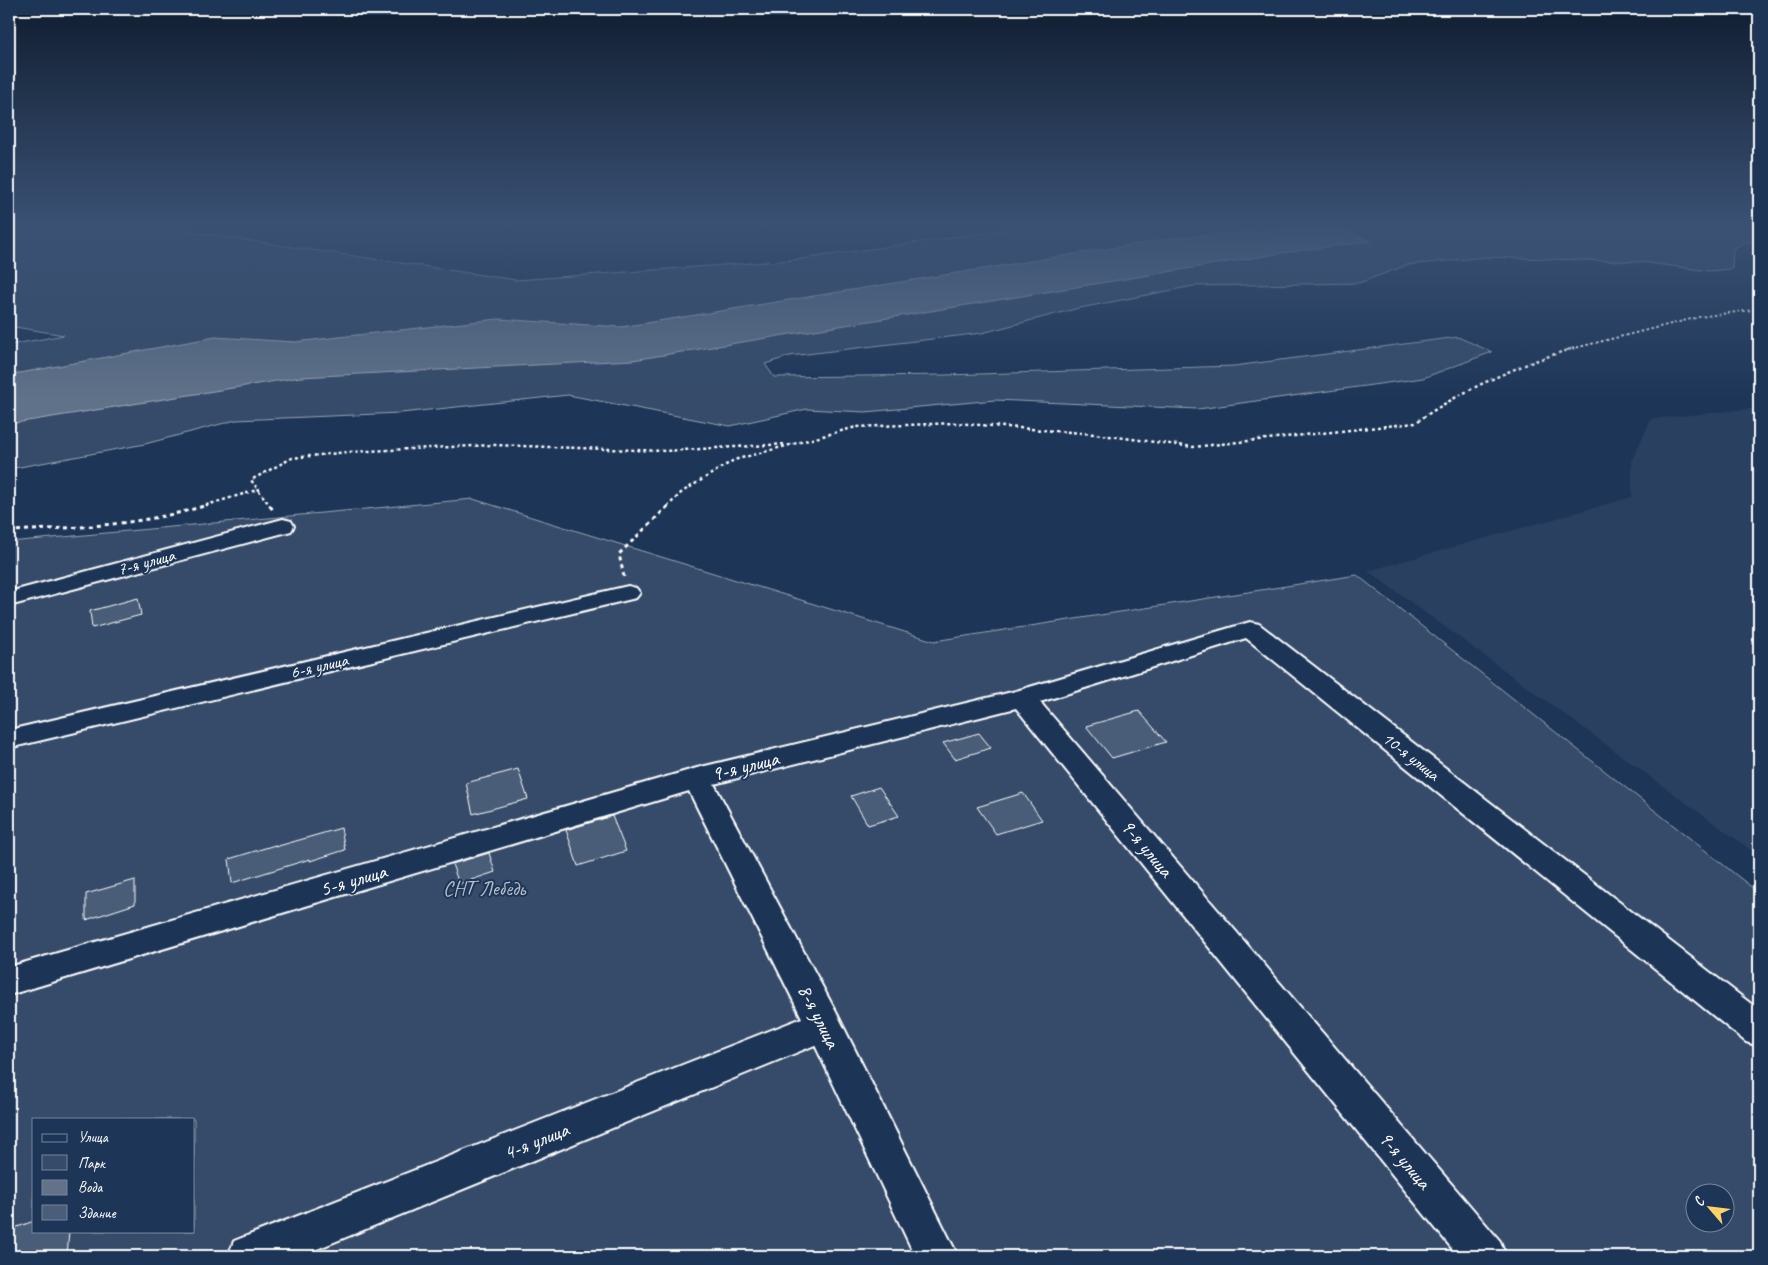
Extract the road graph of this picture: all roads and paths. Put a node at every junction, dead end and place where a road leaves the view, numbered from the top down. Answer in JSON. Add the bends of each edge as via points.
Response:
{"nodes":[{"id":1,"x":1759,"y":309,"type":"edge"},
{"id":2,"x":796,"y":443,"type":"junction"},
{"id":3,"x":260,"y":490,"type":"junction"},
{"id":4,"x":283,"y":526,"type":"joint"},
{"id":5,"x":9,"y":531,"type":"edge"},
{"id":6,"x":628,"y":593,"type":"joint"},
{"id":7,"x":9,"y":599,"type":"edge"},
{"id":8,"x":1022,"y":698,"type":"junction"},
{"id":9,"x":9,"y":739,"type":"edge"},
{"id":10,"x":697,"y":778,"type":"junction"},
{"id":11,"x":9,"y":981,"type":"edge"},
{"id":12,"x":824,"y":1025,"type":"junction"},
{"id":13,"x":1759,"y":1030,"type":"edge"},
{"id":14,"x":249,"y":1256,"type":"edge"},
{"id":15,"x":938,"y":1256,"type":"edge"},
{"id":16,"x":1485,"y":1256,"type":"edge"}],
"edges":[{"from":1,"to":2,"type":"path","via":[[1699,317],[1569,349],[1491,380],[1436,408],[1415,423],[1193,447],[1094,434],[955,423],[856,427]]},
{"from":2,"to":3,"type":"path","via":[[665,451],[493,445],[348,452],[292,458],[251,480]]},
{"from":2,"to":6,"type":"path","via":[[734,460],[682,492],[619,554]]},
{"from":3,"to":4,"type":"path"},
{"from":3,"to":5,"type":"path","via":[[180,514],[103,526]]},
{"from":4,"to":7,"type":"street","name":"7-я улица"},
{"from":6,"to":9,"type":"street","name":"6-я улица"},
{"from":8,"to":10,"type":"street","name":"9-я улица"},
{"from":8,"to":13,"type":"street","name":"10-я улица","via":[[1250,629]]},
{"from":8,"to":16,"type":"street","name":"9-я улица"},
{"from":10,"to":11,"type":"street","name":"5-я улица"},
{"from":10,"to":12,"type":"street","name":"8-я улица"},
{"from":12,"to":14,"type":"street","name":"4-я улица"},
{"from":12,"to":15,"type":"street","name":"8-я улица"}]}
